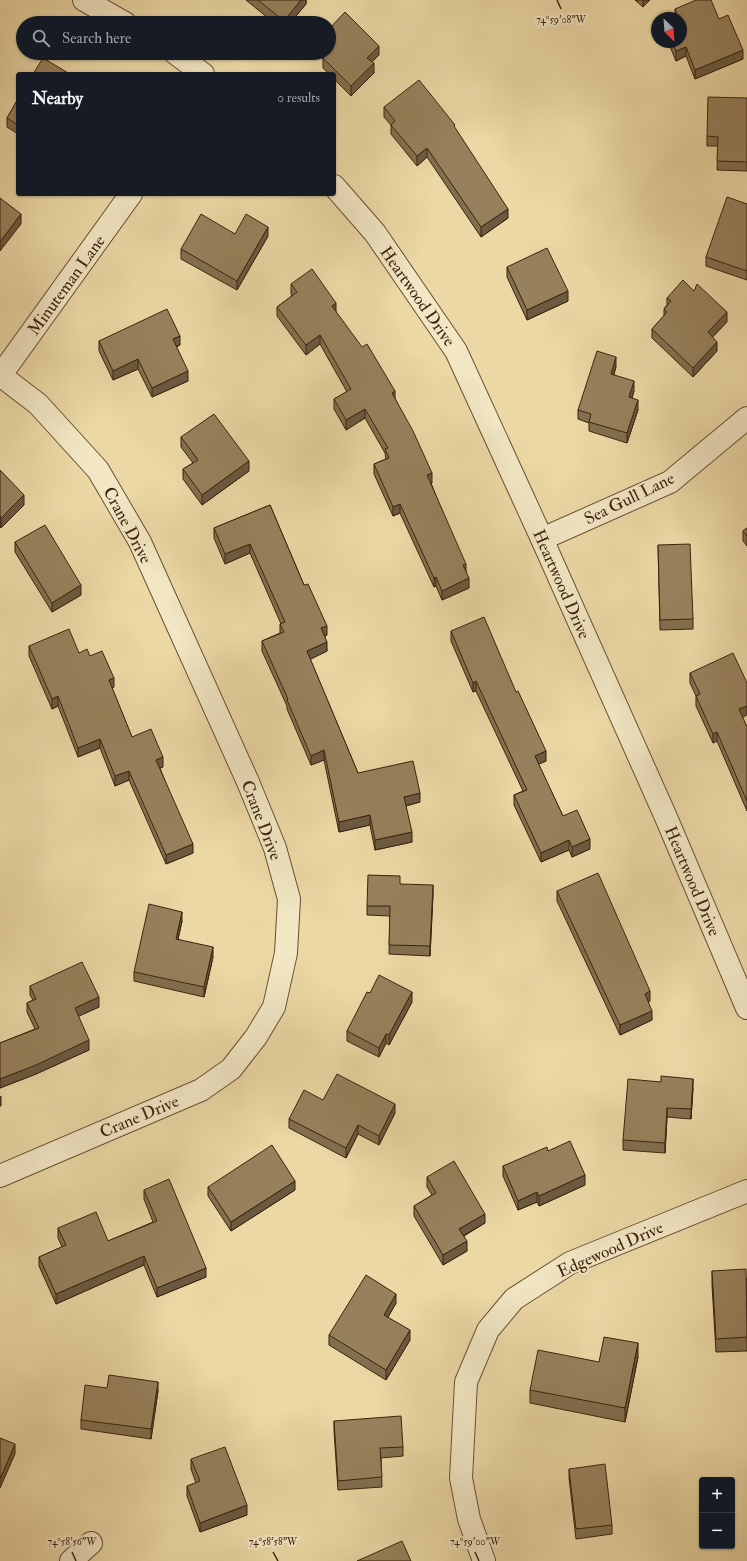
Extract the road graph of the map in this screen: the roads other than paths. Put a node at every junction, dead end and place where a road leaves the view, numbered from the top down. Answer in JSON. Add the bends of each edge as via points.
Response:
{"nodes":[{"id":1,"x":84,"y":0,"type":"edge"},
{"id":2,"x":112,"y":16,"type":"edge"},
{"id":3,"x":184,"y":60,"type":"edge"},
{"id":4,"x":200,"y":72,"type":"edge"},
{"id":5,"x":336,"y":188,"type":"edge"},
{"id":6,"x":130,"y":196,"type":"edge"},
{"id":7,"x":0,"y":376,"type":"edge"},
{"id":8,"x":747,"y":418,"type":"edge"},
{"id":9,"x":542,"y":539,"type":"junction"},
{"id":10,"x":747,"y":1008,"type":"edge"},
{"id":11,"x":0,"y":1176,"type":"edge"},
{"id":12,"x":747,"y":1192,"type":"edge"},
{"id":13,"x":91,"y":1543,"type":"dead end"},
{"id":14,"x":71,"y":1561,"type":"edge"},
{"id":15,"x":484,"y":1561,"type":"edge"}],
"edges":[{"from":1,"to":2,"type":"street"},
{"from":3,"to":4,"type":"street"},
{"from":5,"to":9,"type":"street","name":"Heartwood Drive","via":[[375,234],[456,351]]},
{"from":6,"to":7,"type":"street","name":"Minuteman Lane"},
{"from":7,"to":11,"type":"street","name":"Crane Drive","via":[[38,404],[98,470],[140,542],[248,782],[275,848],[289,898],[286,953],[274,1007],[256,1037],[231,1069],[201,1090]]},
{"from":8,"to":9,"type":"street","name":"Sea Gull Lane","via":[[670,482]]},
{"from":9,"to":10,"type":"street","name":"Heartwood Drive","via":[[665,815]]},
{"from":12,"to":15,"type":"street","name":"Edgewood Drive","via":[[570,1263],[514,1299],[488,1330],[466,1382],[461,1478],[469,1519]]},
{"from":13,"to":14,"type":"street"}]}
